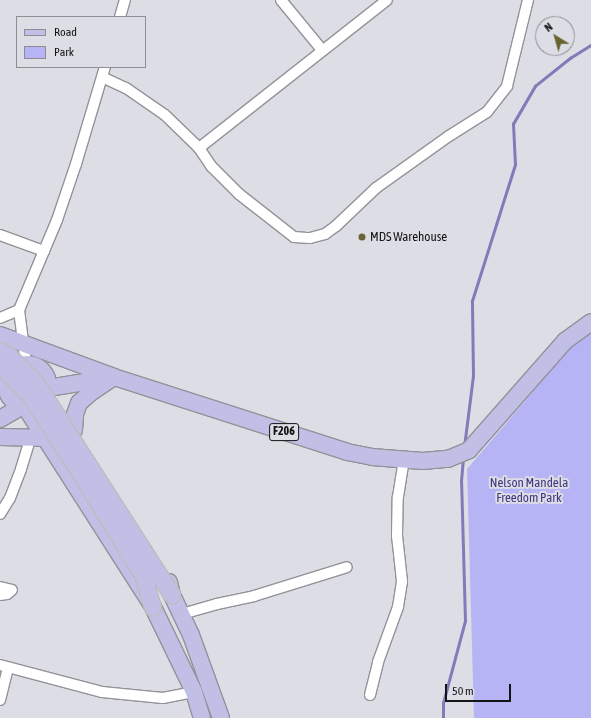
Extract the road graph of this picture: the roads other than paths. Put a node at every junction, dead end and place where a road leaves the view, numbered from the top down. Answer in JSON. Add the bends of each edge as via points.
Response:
{"nodes":[{"id":1,"x":125,"y":0,"type":"edge"},
{"id":2,"x":282,"y":0,"type":"edge"},
{"id":3,"x":387,"y":0,"type":"edge"},
{"id":4,"x":528,"y":0,"type":"edge"},
{"id":5,"x":120,"y":16,"type":"edge"},
{"id":6,"x":322,"y":50,"type":"junction"},
{"id":7,"x":105,"y":68,"type":"edge"},
{"id":8,"x":102,"y":77,"type":"junction"},
{"id":9,"x":200,"y":148,"type":"junction"},
{"id":10,"x":0,"y":235,"type":"edge"},
{"id":11,"x":44,"y":251,"type":"junction"},
{"id":12,"x":19,"y":310,"type":"junction"},
{"id":13,"x":0,"y":318,"type":"edge"},
{"id":14,"x":591,"y":322,"type":"edge"},
{"id":15,"x":591,"y":334,"type":"edge"},
{"id":16,"x":0,"y":335,"type":"edge"},
{"id":17,"x":0,"y":340,"type":"edge"},
{"id":18,"x":565,"y":341,"type":"junction"},
{"id":19,"x":24,"y":343,"type":"junction"},
{"id":20,"x":0,"y":351,"type":"edge"},
{"id":21,"x":45,"y":351,"type":"junction"},
{"id":22,"x":26,"y":364,"type":"junction"},
{"id":23,"x":0,"y":365,"type":"edge"},
{"id":24,"x":114,"y":377,"type":"junction"},
{"id":25,"x":2,"y":384,"type":"edge"},
{"id":26,"x":48,"y":388,"type":"junction"},
{"id":27,"x":24,"y":406,"type":"junction"},
{"id":28,"x":65,"y":416,"type":"junction"},
{"id":29,"x":0,"y":419,"type":"edge"},
{"id":30,"x":74,"y":430,"type":"junction"},
{"id":31,"x":39,"y":435,"type":"junction"},
{"id":32,"x":0,"y":437,"type":"edge"},
{"id":33,"x":404,"y":461,"type":"junction"},
{"id":34,"x":0,"y":514,"type":"edge"},
{"id":35,"x":347,"y":567,"type":"dead end"},
{"id":36,"x":0,"y":587,"type":"edge"},
{"id":37,"x":0,"y":595,"type":"edge"},
{"id":38,"x":172,"y":595,"type":"junction"},
{"id":39,"x":153,"y":607,"type":"junction"},
{"id":40,"x":182,"y":614,"type":"junction"},
{"id":41,"x":4,"y":667,"type":"edge"},
{"id":42,"x":194,"y":692,"type":"junction"},
{"id":43,"x":370,"y":695,"type":"dead end"},
{"id":44,"x":0,"y":700,"type":"edge"},
{"id":45,"x":202,"y":718,"type":"edge"},
{"id":46,"x":221,"y":718,"type":"edge"}],
"edges":[{"from":1,"to":5,"type":"street"},
{"from":2,"to":6,"type":"street"},
{"from":3,"to":6,"type":"street"},
{"from":4,"to":9,"type":"street","via":[[507,86],[487,112],[376,188],[325,234],[310,238],[294,237],[239,194],[212,166]]},
{"from":6,"to":9,"type":"street"},
{"from":7,"to":8,"type":"street"},
{"from":8,"to":9,"type":"street","via":[[145,100]]},
{"from":8,"to":11,"type":"street","via":[[76,164]]},
{"from":10,"to":11,"type":"street"},
{"from":11,"to":12,"type":"street"},
{"from":12,"to":13,"type":"street"},
{"from":12,"to":19,"type":"street"},
{"from":14,"to":18,"type":"main road","number":"F206"},
{"from":15,"to":18,"type":"main road"},
{"from":16,"to":19,"type":"main road","number":"F206"},
{"from":17,"to":22,"type":"main road"},
{"from":18,"to":33,"type":"main road","number":"F206","via":[[463,454],[448,459]]},
{"from":19,"to":21,"type":"main road","number":"F206"},
{"from":19,"to":22,"type":"street"},
{"from":20,"to":38,"type":"main road","bridge":true,"via":[[8,355],[36,383]]},
{"from":21,"to":22,"type":"main road"},
{"from":21,"to":24,"type":"main road","number":"F206"},
{"from":22,"to":25,"type":"main road","via":[[15,368]]},
{"from":22,"to":26,"type":"main road","via":[[43,371]]},
{"from":23,"to":39,"type":"main road","bridge":true,"via":[[30,394],[76,466],[143,575]]},
{"from":24,"to":26,"type":"main road"},
{"from":24,"to":30,"type":"main road","via":[[79,403]]},
{"from":24,"to":33,"type":"main road","number":"F206","via":[[347,452]]},
{"from":25,"to":27,"type":"main road","via":[[11,398]]},
{"from":26,"to":27,"type":"main road","via":[[40,402]]},
{"from":26,"to":28,"type":"main road"},
{"from":27,"to":29,"type":"main road"},
{"from":27,"to":31,"type":"main road"},
{"from":28,"to":30,"type":"main road"},
{"from":28,"to":31,"type":"main road","via":[[47,420]]},
{"from":30,"to":38,"type":"main road","via":[[162,567]]},
{"from":31,"to":32,"type":"main road"},
{"from":31,"to":34,"type":"street"},
{"from":31,"to":39,"type":"main road"},
{"from":33,"to":43,"type":"street","via":[[398,497],[397,536],[402,581],[398,607],[378,662]]},
{"from":35,"to":40,"type":"street","via":[[254,596]]},
{"from":36,"to":37,"type":"street","via":[[12,590]]},
{"from":38,"to":40,"type":"main road"},
{"from":39,"to":42,"type":"main road"},
{"from":40,"to":46,"type":"main road"},
{"from":41,"to":42,"type":"street","via":[[102,692],[163,698]]},
{"from":41,"to":44,"type":"street"},
{"from":42,"to":45,"type":"main road"}]}
